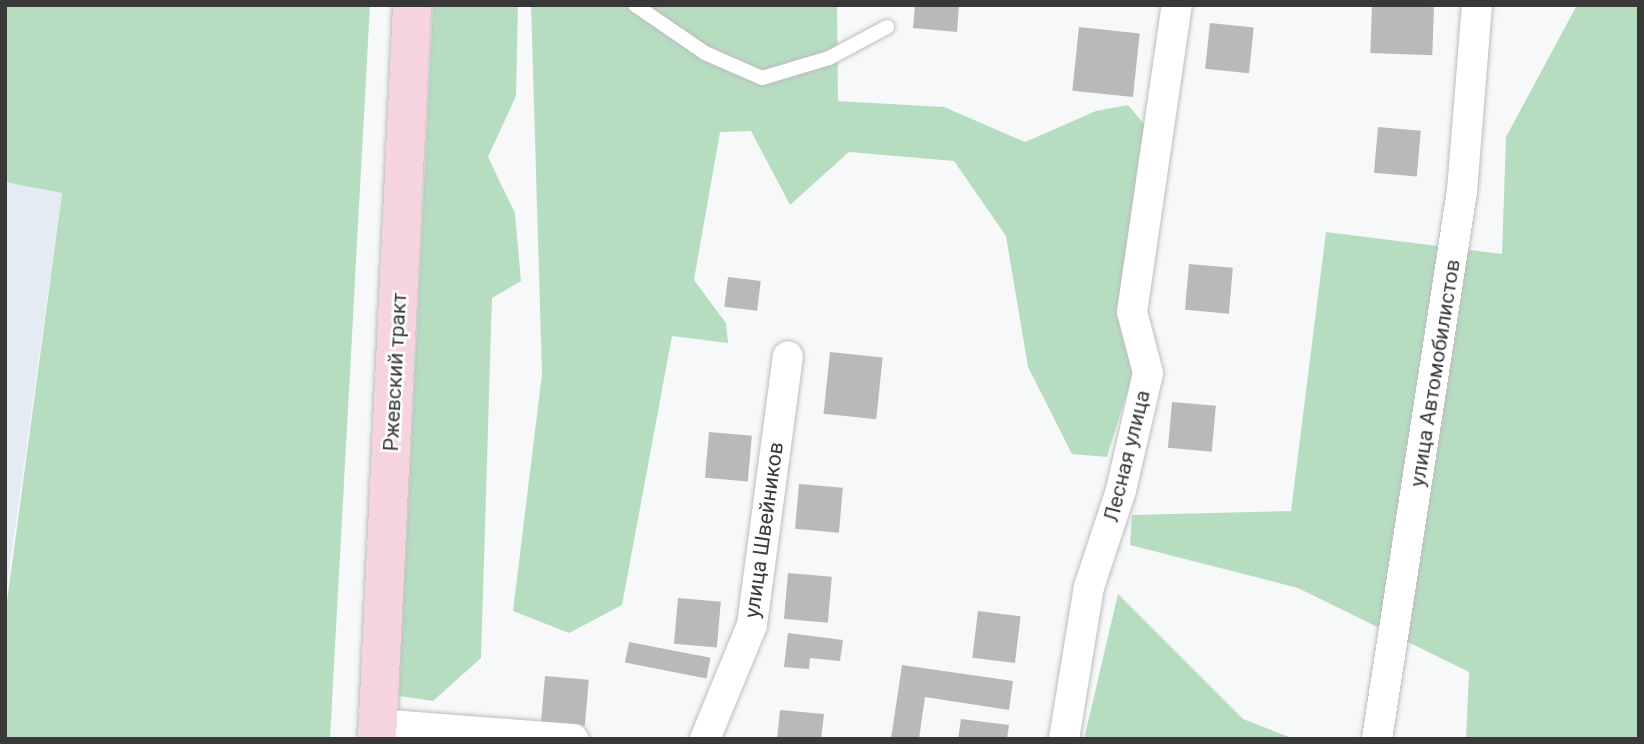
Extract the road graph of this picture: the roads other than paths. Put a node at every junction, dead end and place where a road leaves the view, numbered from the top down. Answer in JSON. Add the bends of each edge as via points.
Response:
{"nodes":[{"id":1,"x":412,"y":5,"type":"edge"},
{"id":2,"x":635,"y":5,"type":"edge"},
{"id":3,"x":1177,"y":5,"type":"edge"},
{"id":4,"x":1477,"y":5,"type":"edge"},
{"id":5,"x":887,"y":27,"type":"dead end"},
{"id":6,"x":788,"y":356,"type":"dead end"},
{"id":7,"x":378,"y":731,"type":"edge"},
{"id":8,"x":573,"y":739,"type":"edge"},
{"id":9,"x":705,"y":739,"type":"edge"},
{"id":10,"x":1064,"y":739,"type":"edge"},
{"id":11,"x":1377,"y":739,"type":"edge"}],
"edges":[{"from":1,"to":7,"type":"main road","name":"Ржевский тракт"},
{"from":2,"to":5,"type":"lane","via":[[705,53],[762,78],[829,58]]},
{"from":3,"to":10,"type":"street","name":"Лесная улица","via":[[1132,312],[1147,373],[1121,490],[1089,587]]},
{"from":4,"to":11,"type":"street","name":"улица Автомобилистов","via":[[1462,191]]},
{"from":6,"to":9,"type":"street","name":"улица Швейников","via":[[752,625]]},
{"from":7,"to":8,"type":"street"}]}
